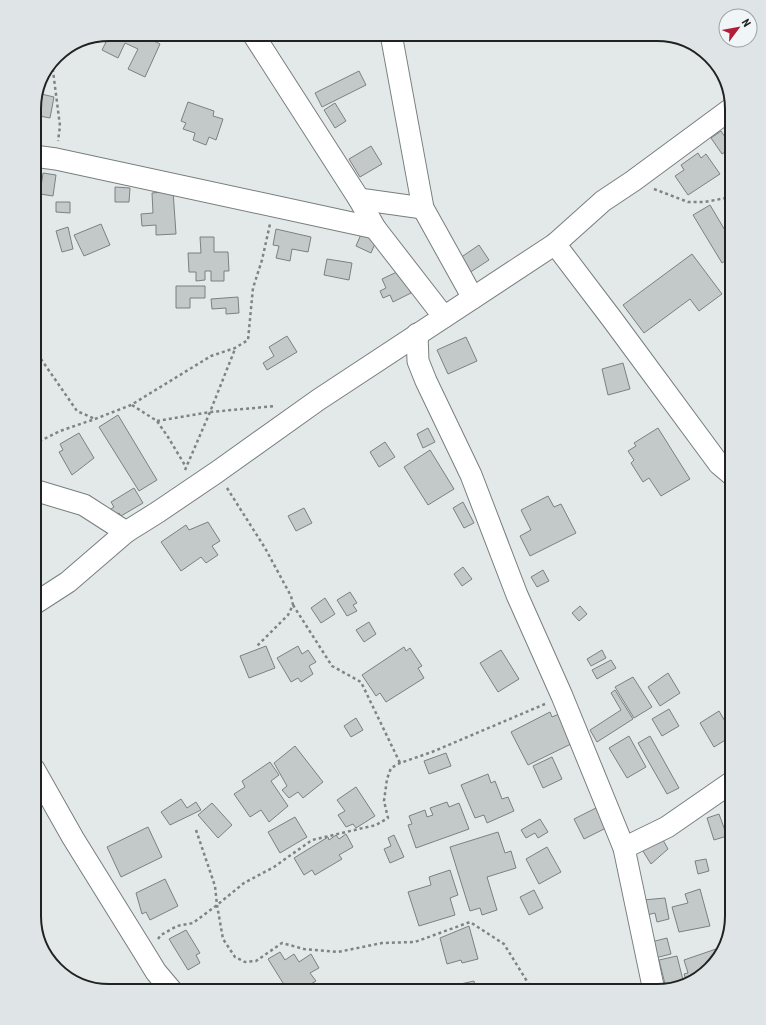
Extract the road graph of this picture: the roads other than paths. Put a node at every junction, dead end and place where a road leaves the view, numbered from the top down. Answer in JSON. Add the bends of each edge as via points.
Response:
{"nodes":[{"id":1,"x":257,"y":41,"type":"edge"},
{"id":2,"x":392,"y":41,"type":"edge"},
{"id":3,"x":725,"y":113,"type":"edge"},
{"id":4,"x":41,"y":157,"type":"edge"},
{"id":5,"x":359,"y":199,"type":"junction"},
{"id":6,"x":423,"y":208,"type":"junction"},
{"id":7,"x":375,"y":228,"type":"junction"},
{"id":8,"x":554,"y":244,"type":"junction"},
{"id":9,"x":473,"y":298,"type":"junction"},
{"id":10,"x":444,"y":317,"type":"junction"},
{"id":11,"x":417,"y":334,"type":"junction"},
{"id":12,"x":725,"y":469,"type":"edge"},
{"id":13,"x":41,"y":492,"type":"edge"},
{"id":14,"x":126,"y":532,"type":"junction"},
{"id":15,"x":41,"y":599,"type":"edge"},
{"id":16,"x":41,"y":781,"type":"edge"},
{"id":17,"x":725,"y":787,"type":"edge"},
{"id":18,"x":624,"y":848,"type":"junction"},
{"id":19,"x":166,"y":984,"type":"edge"},
{"id":20,"x":653,"y":984,"type":"edge"}],
"edges":[{"from":1,"to":5,"type":"street"},
{"from":2,"to":6,"type":"street"},
{"from":3,"to":8,"type":"street","via":[[603,201]]},
{"from":4,"to":7,"type":"street"},
{"from":5,"to":6,"type":"street"},
{"from":5,"to":7,"type":"street"},
{"from":6,"to":9,"type":"street"},
{"from":7,"to":10,"type":"street"},
{"from":8,"to":9,"type":"street"},
{"from":8,"to":12,"type":"street"},
{"from":9,"to":10,"type":"street"},
{"from":10,"to":11,"type":"street"},
{"from":11,"to":14,"type":"street","via":[[318,400],[218,472]]},
{"from":11,"to":18,"type":"street","via":[[418,360],[426,380],[471,475],[517,595],[562,696]]},
{"from":13,"to":14,"type":"street","via":[[84,505]]},
{"from":14,"to":15,"type":"street","via":[[68,582]]},
{"from":16,"to":19,"type":"street","via":[[73,838],[156,972]]},
{"from":17,"to":18,"type":"street","via":[[667,827]]},
{"from":18,"to":20,"type":"street"}]}
